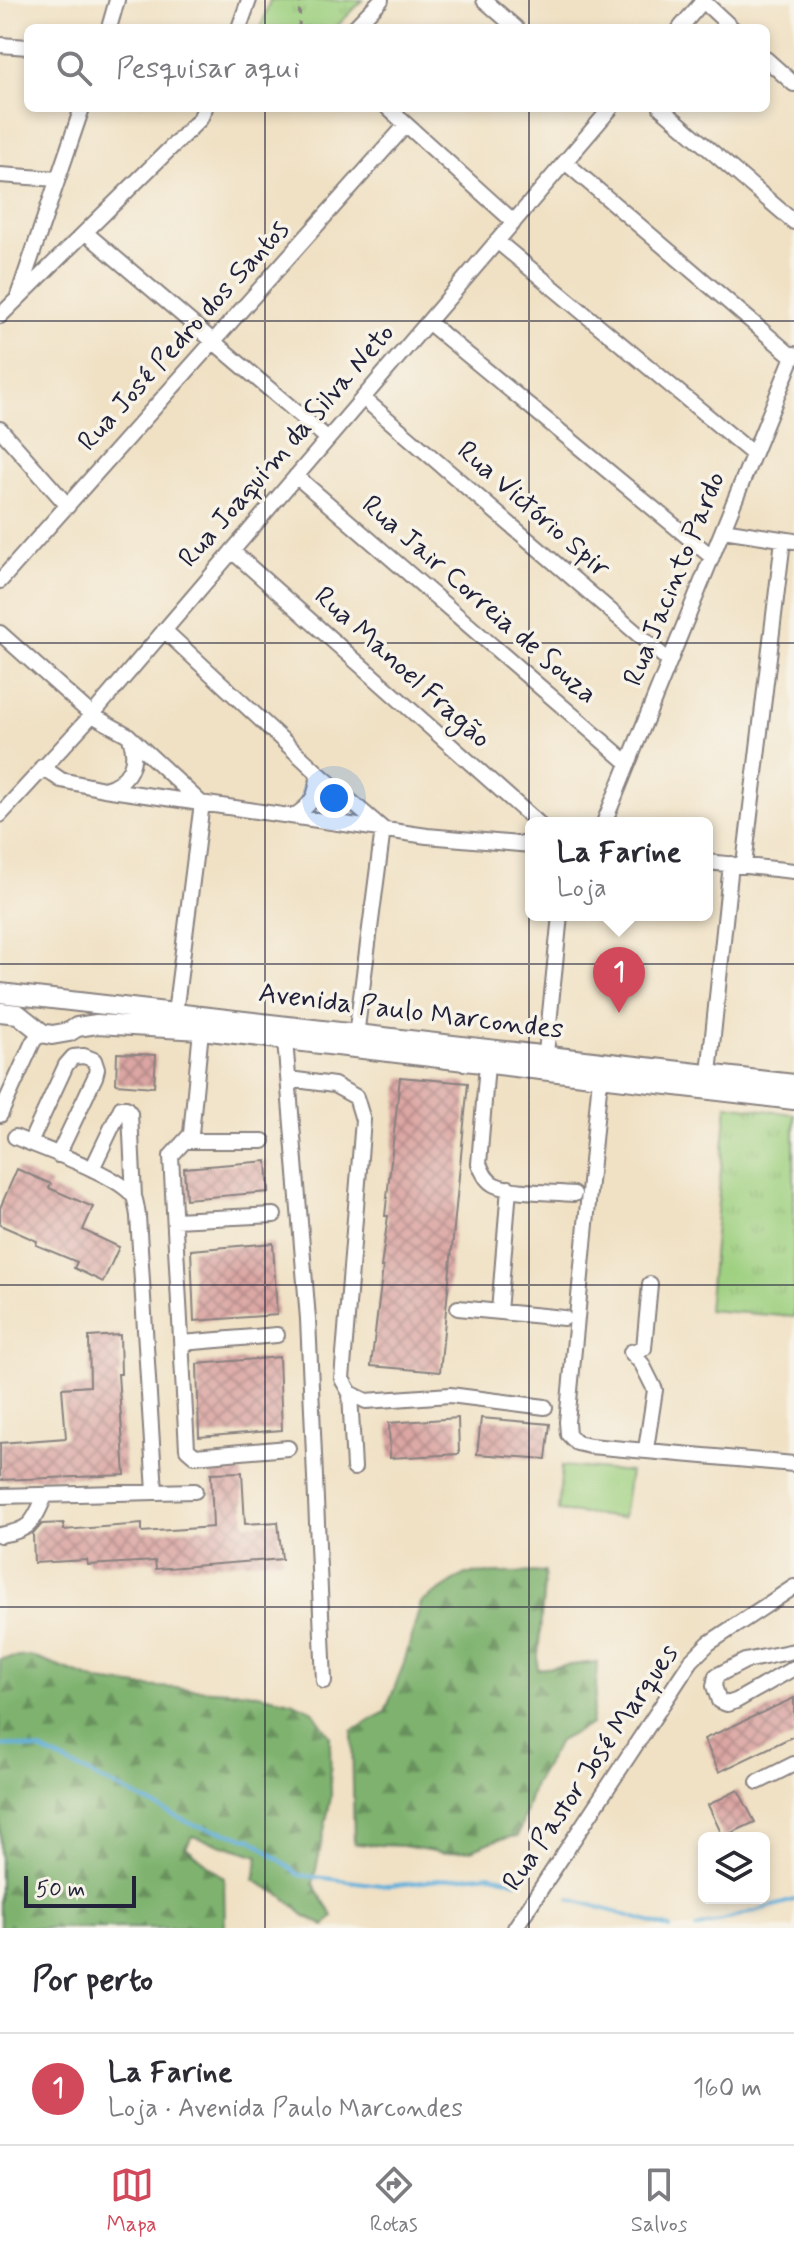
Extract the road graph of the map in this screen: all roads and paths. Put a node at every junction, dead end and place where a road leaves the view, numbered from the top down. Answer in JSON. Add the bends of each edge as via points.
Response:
{"nodes":[{"id":1,"x":117,"y":0,"type":"edge"},
{"id":2,"x":249,"y":0,"type":"edge"},
{"id":3,"x":300,"y":0,"type":"edge"},
{"id":4,"x":381,"y":0,"type":"edge"},
{"id":5,"x":484,"y":0,"type":"edge"},
{"id":6,"x":702,"y":0,"type":"edge"},
{"id":7,"x":110,"y":24,"type":"edge"},
{"id":8,"x":240,"y":24,"type":"edge"},
{"id":9,"x":299,"y":24,"type":"edge"},
{"id":10,"x":358,"y":24,"type":"edge"},
{"id":11,"x":511,"y":24,"type":"edge"},
{"id":12,"x":683,"y":24,"type":"edge"},
{"id":13,"x":728,"y":24,"type":"edge"},
{"id":14,"x":0,"y":45,"type":"edge"},
{"id":15,"x":24,"y":47,"type":"edge"},
{"id":16,"x":770,"y":63,"type":"edge"},
{"id":17,"x":794,"y":84,"type":"edge"},
{"id":18,"x":81,"y":112,"type":"edge"},
{"id":19,"x":203,"y":112,"type":"edge"},
{"id":20,"x":392,"y":112,"type":"edge"},
{"id":21,"x":606,"y":112,"type":"edge"},
{"id":22,"x":666,"y":112,"type":"edge"},
{"id":23,"x":406,"y":125,"type":"junction"},
{"id":24,"x":565,"y":162,"type":"junction"},
{"id":25,"x":0,"y":175,"type":"edge"},
{"id":26,"x":57,"y":179,"type":"junction"},
{"id":27,"x":514,"y":222,"type":"junction"},
{"id":28,"x":794,"y":222,"type":"edge"},
{"id":29,"x":86,"y":233,"type":"junction"},
{"id":30,"x":497,"y":241,"type":"junction"},
{"id":31,"x":6,"y":308,"type":"edge"},
{"id":32,"x":428,"y":322,"type":"junction"},
{"id":33,"x":213,"y":342,"type":"junction"},
{"id":34,"x":793,"y":355,"type":"edge"},
{"id":35,"x":363,"y":398,"type":"junction"},
{"id":36,"x":0,"y":429,"type":"edge"},
{"id":37,"x":328,"y":439,"type":"junction"},
{"id":38,"x":753,"y":454,"type":"junction"},
{"id":39,"x":296,"y":476,"type":"junction"},
{"id":40,"x":68,"y":506,"type":"junction"},
{"id":41,"x":723,"y":530,"type":"junction"},
{"id":42,"x":788,"y":541,"type":"edge"},
{"id":43,"x":232,"y":551,"type":"junction"},
{"id":44,"x":712,"y":557,"type":"junction"},
{"id":45,"x":0,"y":581,"type":"edge"},
{"id":46,"x":164,"y":630,"type":"junction"},
{"id":47,"x":0,"y":633,"type":"edge"},
{"id":48,"x":669,"y":661,"type":"junction"},
{"id":49,"x":92,"y":715,"type":"junction"},
{"id":50,"x":128,"y":735,"type":"junction"},
{"id":51,"x":628,"y":763,"type":"junction"},
{"id":52,"x":42,"y":767,"type":"junction"},
{"id":53,"x":318,"y":773,"type":"junction"},
{"id":54,"x":104,"y":789,"type":"junction"},
{"id":55,"x":202,"y":803,"type":"junction"},
{"id":56,"x":0,"y":815,"type":"edge"},
{"id":57,"x":294,"y":816,"type":"junction"},
{"id":58,"x":531,"y":817,"type":"edge"},
{"id":59,"x":606,"y":817,"type":"edge"},
{"id":60,"x":383,"y":829,"type":"junction"},
{"id":61,"x":525,"y":844,"type":"edge"},
{"id":62,"x":713,"y":863,"type":"edge"},
{"id":63,"x":737,"y":865,"type":"junction"},
{"id":64,"x":794,"y":871,"type":"edge"},
{"id":65,"x":559,"y":921,"type":"edge"},
{"id":66,"x":0,"y":993,"type":"edge"},
{"id":67,"x":60,"y":1000,"type":"junction"},
{"id":68,"x":0,"y":1012,"type":"edge"},
{"id":69,"x":175,"y":1013,"type":"junction"},
{"id":70,"x":77,"y":1027,"type":"junction"},
{"id":71,"x":201,"y":1030,"type":"junction"},
{"id":72,"x":40,"y":1031,"type":"junction"},
{"id":73,"x":285,"y":1040,"type":"junction"},
{"id":74,"x":356,"y":1042,"type":"junction"},
{"id":75,"x":487,"y":1064,"type":"junction"},
{"id":76,"x":545,"y":1064,"type":"junction"},
{"id":77,"x":600,"y":1078,"type":"junction"},
{"id":78,"x":289,"y":1079,"type":"junction"},
{"id":79,"x":708,"y":1083,"type":"junction"},
{"id":80,"x":794,"y":1084,"type":"edge"},
{"id":81,"x":794,"y":1100,"type":"edge"},
{"id":82,"x":0,"y":1115,"type":"edge"},
{"id":83,"x":15,"y":1137,"type":"dead end"},
{"id":84,"x":185,"y":1141,"type":"junction"},
{"id":85,"x":263,"y":1141,"type":"dead end"},
{"id":86,"x":30,"y":1143,"type":"junction"},
{"id":87,"x":58,"y":1155,"type":"junction"},
{"id":88,"x":92,"y":1169,"type":"junction"},
{"id":89,"x":509,"y":1188,"type":"junction"},
{"id":90,"x":574,"y":1194,"type":"dead end"},
{"id":91,"x":134,"y":1197,"type":"junction"},
{"id":92,"x":274,"y":1215,"type":"dead end"},
{"id":93,"x":175,"y":1220,"type":"junction"},
{"id":94,"x":650,"y":1284,"type":"dead end"},
{"id":95,"x":458,"y":1308,"type":"dead end"},
{"id":96,"x":499,"y":1312,"type":"junction"},
{"id":97,"x":564,"y":1318,"type":"dead end"},
{"id":98,"x":277,"y":1335,"type":"dead end"},
{"id":99,"x":182,"y":1343,"type":"junction"},
{"id":100,"x":350,"y":1393,"type":"junction"},
{"id":101,"x":545,"y":1407,"type":"dead end"},
{"id":102,"x":288,"y":1448,"type":"dead end"},
{"id":103,"x":646,"y":1449,"type":"junction"},
{"id":104,"x":794,"y":1464,"type":"edge"},
{"id":105,"x":354,"y":1468,"type":"dead end"},
{"id":106,"x":195,"y":1491,"type":"dead end"},
{"id":107,"x":155,"y":1492,"type":"junction"},
{"id":108,"x":0,"y":1496,"type":"edge"},
{"id":109,"x":45,"y":1496,"type":"junction"},
{"id":110,"x":0,"y":1535,"type":"edge"},
{"id":111,"x":794,"y":1587,"type":"edge"},
{"id":112,"x":794,"y":1651,"type":"edge"},
{"id":113,"x":794,"y":1668,"type":"edge"},
{"id":114,"x":324,"y":1681,"type":"dead end"},
{"id":115,"x":794,"y":1764,"type":"edge"},
{"id":116,"x":758,"y":1782,"type":"dead end"},
{"id":117,"x":515,"y":1928,"type":"edge"}],
"edges":[{"from":1,"to":7,"type":"street"},
{"from":2,"to":8,"type":"street"},
{"from":3,"to":9,"type":"path"},
{"from":4,"to":10,"type":"street"},
{"from":5,"to":11,"type":"street"},
{"from":6,"to":12,"type":"street"},
{"from":6,"to":13,"type":"street"},
{"from":14,"to":15,"type":"street"},
{"from":16,"to":17,"type":"street"},
{"from":18,"to":26,"type":"street"},
{"from":19,"to":29,"type":"street"},
{"from":20,"to":23,"type":"street"},
{"from":21,"to":24,"type":"street","name":"Rua Joaquim da Silva Neto"},
{"from":22,"to":28,"type":"street"},
{"from":23,"to":27,"type":"street"},
{"from":23,"to":33,"type":"street","name":"Rua José Pedro dos Santos"},
{"from":24,"to":27,"type":"street","name":"Rua Joaquim da Silva Neto"},
{"from":24,"to":34,"type":"street"},
{"from":25,"to":26,"type":"street"},
{"from":26,"to":31,"type":"street"},
{"from":27,"to":30,"type":"street","name":"Rua Joaquim da Silva Neto"},
{"from":29,"to":31,"type":"street"},
{"from":29,"to":33,"type":"street"},
{"from":30,"to":32,"type":"street","name":"Rua Joaquim da Silva Neto"},
{"from":30,"to":38,"type":"street"},
{"from":32,"to":35,"type":"street","name":"Rua Joaquim da Silva Neto"},
{"from":32,"to":44,"type":"street"},
{"from":33,"to":37,"type":"street"},
{"from":33,"to":40,"type":"street","name":"Rua José Pedro dos Santos"},
{"from":34,"to":38,"type":"street","name":"Rua Jacinto Pardo"},
{"from":35,"to":37,"type":"street","name":"Rua Joaquim da Silva Neto"},
{"from":35,"to":48,"type":"street","name":"Rua Victório Spir"},
{"from":36,"to":40,"type":"street"},
{"from":37,"to":39,"type":"street","name":"Rua Joaquim da Silva Neto"},
{"from":38,"to":41,"type":"street","name":"Rua Jacinto Pardo"},
{"from":39,"to":43,"type":"street","name":"Rua Joaquim da Silva Neto"},
{"from":39,"to":51,"type":"street","name":"Rua Jair Correia de Souza"},
{"from":40,"to":45,"type":"street","name":"Rua José Pedro dos Santos"},
{"from":41,"to":42,"type":"street"},
{"from":41,"to":44,"type":"street","name":"Rua Jacinto Pardo"},
{"from":42,"to":63,"type":"street"},
{"from":43,"to":46,"type":"street","name":"Rua Joaquim da Silva Neto"},
{"from":43,"to":58,"type":"street","name":"Rua Manoel Fragão"},
{"from":44,"to":48,"type":"street","name":"Rua Jacinto Pardo"},
{"from":46,"to":49,"type":"street","name":"Rua Joaquim da Silva Neto"},
{"from":46,"to":53,"type":"street"},
{"from":47,"to":49,"type":"street"},
{"from":48,"to":51,"type":"street","name":"Rua Jacinto Pardo"},
{"from":49,"to":50,"type":"street"},
{"from":49,"to":52,"type":"street","name":"Rua Joaquim da Silva Neto"},
{"from":50,"to":54,"type":"street","via":[[134,762],[120,783]]},
{"from":50,"to":55,"type":"street"},
{"from":51,"to":59,"type":"street","name":"Rua Jacinto Pardo"},
{"from":52,"to":54,"type":"street","via":[[61,780]]},
{"from":52,"to":56,"type":"street","name":"Rua Joaquim da Silva Neto"},
{"from":53,"to":57,"type":"street","via":[[314,799]]},
{"from":53,"to":60,"type":"street"},
{"from":54,"to":55,"type":"street"},
{"from":55,"to":57,"type":"street"},
{"from":55,"to":69,"type":"street"},
{"from":57,"to":60,"type":"street"},
{"from":60,"to":61,"type":"street"},
{"from":60,"to":74,"type":"street"},
{"from":62,"to":63,"type":"street"},
{"from":63,"to":64,"type":"street"},
{"from":63,"to":79,"type":"street"},
{"from":65,"to":76,"type":"street"},
{"from":66,"to":67,"type":"street","name":"Avenida Paulo Marcondes"},
{"from":67,"to":69,"type":"street","name":"Avenida Paulo Marcondes"},
{"from":67,"to":70,"type":"street","via":[[79,1007]]},
{"from":67,"to":72,"type":"street","via":[[41,1000],[33,1006],[31,1017]]},
{"from":68,"to":72,"type":"street","via":[[18,1014]]},
{"from":69,"to":74,"type":"street","name":"Avenida Paulo Marcondes"},
{"from":70,"to":71,"type":"street","name":"Avenida Paulo Marcondes"},
{"from":70,"to":72,"type":"street","name":"Avenida Paulo Marcondes","via":[[69,1032]]},
{"from":71,"to":73,"type":"street","name":"Avenida Paulo Marcondes"},
{"from":71,"to":84,"type":"street","via":[[191,1134]]},
{"from":72,"to":82,"type":"street"},
{"from":73,"to":74,"type":"street","name":"Avenida Paulo Marcondes"},
{"from":73,"to":78,"type":"street"},
{"from":74,"to":75,"type":"street","name":"Avenida Paulo Marcondes"},
{"from":74,"to":76,"type":"street","name":"Avenida Paulo Marcondes"},
{"from":75,"to":76,"type":"street","name":"Avenida Paulo Marcondes"},
{"from":75,"to":89,"type":"street","via":[[479,1164],[485,1177]]},
{"from":76,"to":77,"type":"street","name":"Avenida Paulo Marcondes"},
{"from":76,"to":79,"type":"street","name":"Avenida Paulo Marcondes"},
{"from":77,"to":79,"type":"street","name":"Avenida Paulo Marcondes"},
{"from":77,"to":103,"type":"street","via":[[568,1434],[590,1446]]},
{"from":78,"to":100,"type":"street","via":[[334,1085],[356,1097],[363,1120],[342,1379]]},
{"from":78,"to":114,"type":"street","via":[[308,1319]]},
{"from":79,"to":80,"type":"street","name":"Avenida Paulo Marcondes"},
{"from":79,"to":81,"type":"street","name":"Avenida Paulo Marcondes"},
{"from":83,"to":86,"type":"street"},
{"from":84,"to":85,"type":"street"},
{"from":84,"to":93,"type":"street","via":[[171,1156]]},
{"from":86,"to":87,"type":"street"},
{"from":86,"to":87,"type":"street","via":[[66,1065],[73,1057],[94,1060],[95,1077]]},
{"from":87,"to":88,"type":"street"},
{"from":88,"to":91,"type":"street"},
{"from":88,"to":91,"type":"street","via":[[121,1108],[126,1108]]},
{"from":89,"to":90,"type":"street"},
{"from":89,"to":96,"type":"street"},
{"from":91,"to":107,"type":"street"},
{"from":92,"to":93,"type":"street"},
{"from":93,"to":99,"type":"street"},
{"from":94,"to":103,"type":"street","via":[[644,1348],[631,1352],[655,1390]]},
{"from":95,"to":96,"type":"street"},
{"from":96,"to":97,"type":"street"},
{"from":98,"to":99,"type":"street"},
{"from":99,"to":102,"type":"street","via":[[187,1449],[195,1456]]},
{"from":100,"to":101,"type":"street","via":[[366,1401],[450,1395]]},
{"from":100,"to":105,"type":"street"},
{"from":103,"to":104,"type":"street"},
{"from":106,"to":107,"type":"street"},
{"from":107,"to":109,"type":"street"},
{"from":108,"to":109,"type":"street"},
{"from":109,"to":110,"type":"street","via":[[33,1523],[20,1532]]},
{"from":111,"to":117,"type":"street","name":"Rua Pastor José Marques","via":[[709,1643],[691,1661]]},
{"from":112,"to":113,"type":"street","via":[[745,1661],[716,1676],[714,1686],[719,1701],[727,1704]]},
{"from":115,"to":116,"type":"street"}]}
